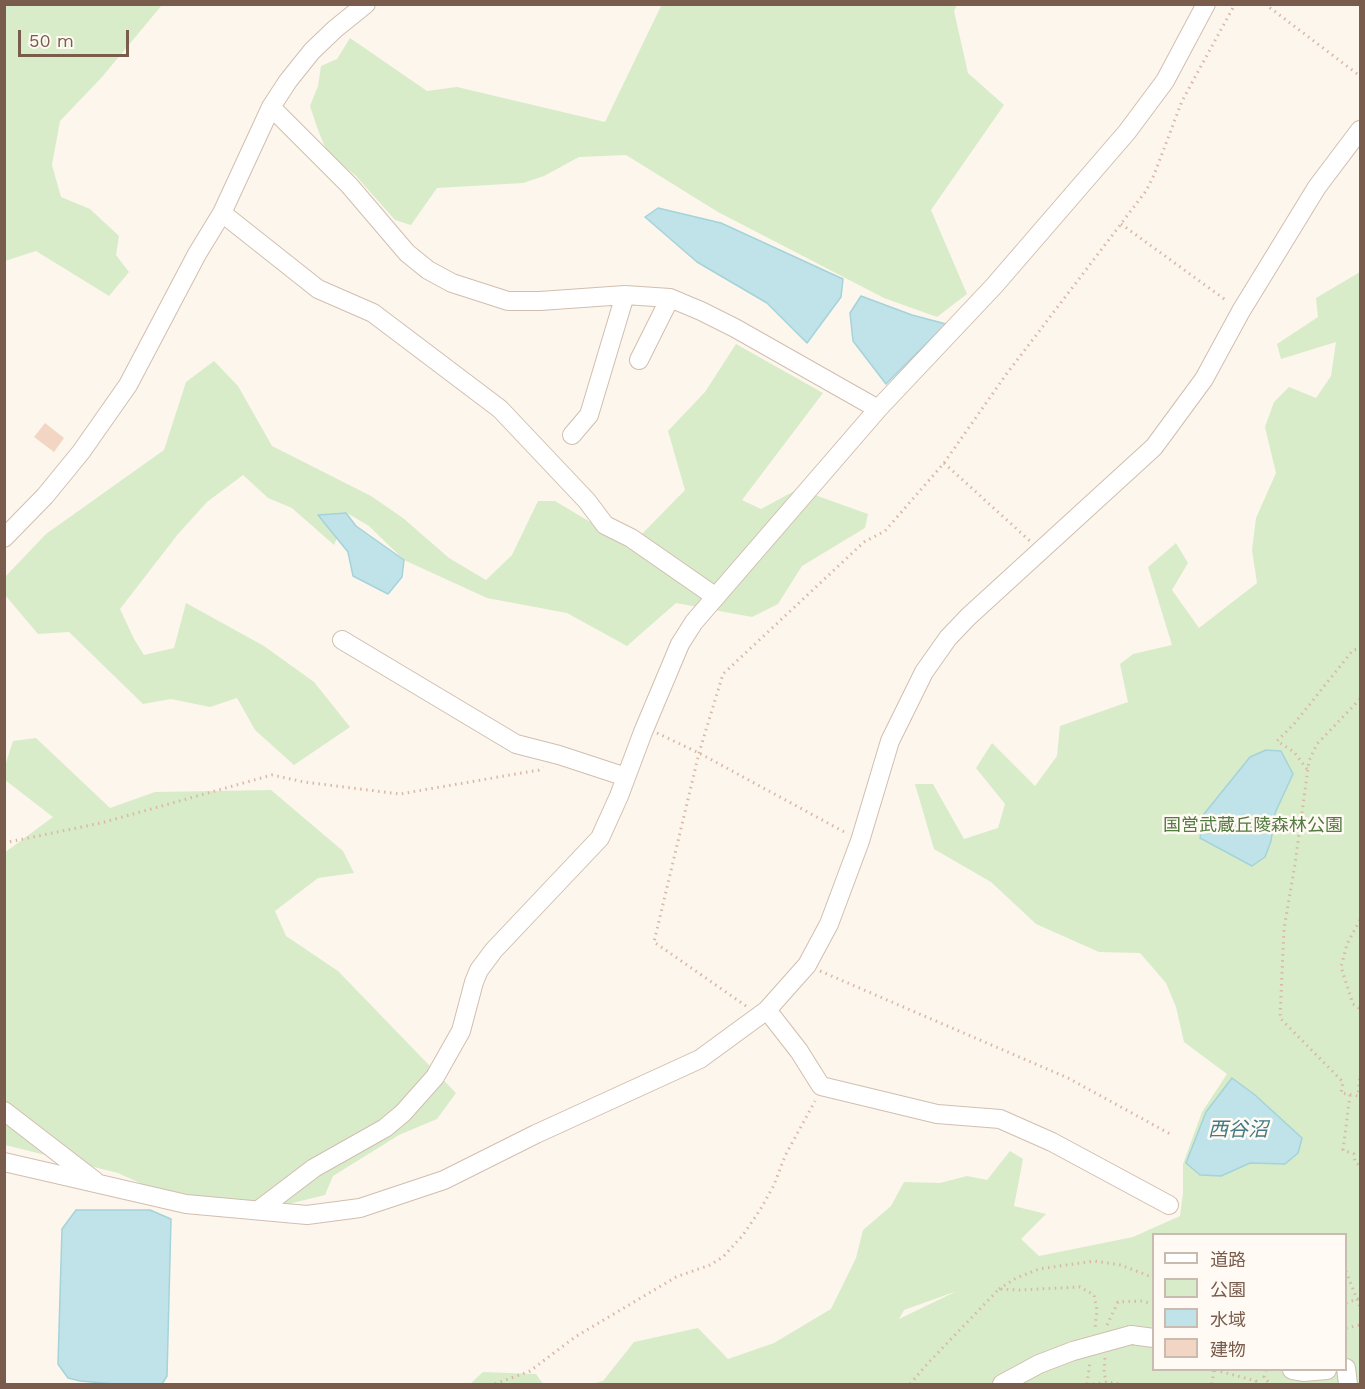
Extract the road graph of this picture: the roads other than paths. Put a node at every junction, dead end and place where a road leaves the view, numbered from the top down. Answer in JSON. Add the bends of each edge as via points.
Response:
{"nodes":[{"id":1,"x":366,"y":4,"type":"edge"},
{"id":2,"x":1206,"y":4,"type":"edge"},
{"id":3,"x":271,"y":108,"type":"junction"},
{"id":4,"x":1360,"y":130,"type":"edge"},
{"id":5,"x":222,"y":213,"type":"junction"},
{"id":6,"x":626,"y":295,"type":"junction"},
{"id":7,"x":670,"y":298,"type":"junction"},
{"id":8,"x":639,"y":360,"type":"dead end"},
{"id":9,"x":878,"y":410,"type":"junction"},
{"id":10,"x":572,"y":435,"type":"dead end"},
{"id":11,"x":610,"y":514,"type":"dead end"},
{"id":12,"x":4,"y":538,"type":"edge"},
{"id":13,"x":630,"y":538,"type":"junction"},
{"id":14,"x":716,"y":597,"type":"junction"},
{"id":15,"x":342,"y":640,"type":"dead end"},
{"id":16,"x":626,"y":777,"type":"junction"},
{"id":17,"x":763,"y":1013,"type":"junction"},
{"id":18,"x":4,"y":1111,"type":"edge"},
{"id":19,"x":4,"y":1162,"type":"edge"},
{"id":20,"x":100,"y":1185,"type":"junction"},
{"id":21,"x":1169,"y":1205,"type":"dead end"},
{"id":22,"x":260,"y":1209,"type":"junction"},
{"id":23,"x":1152,"y":1338,"type":"edge"},
{"id":24,"x":1298,"y":1371,"type":"edge"},
{"id":25,"x":1315,"y":1371,"type":"edge"},
{"id":26,"x":1002,"y":1384,"type":"edge"}],
"edges":[{"from":1,"to":3,"type":"street","via":[[312,51]]},
{"from":2,"to":9,"type":"street","via":[[1165,81],[1127,132],[994,286]]},
{"from":3,"to":5,"type":"street"},
{"from":3,"to":6,"type":"street","via":[[349,185],[407,253],[428,270],[476,292],[508,301]]},
{"from":4,"to":17,"type":"street","via":[[1317,187],[1204,378],[1154,447],[948,638],[924,672],[890,741],[830,924],[807,965]]},
{"from":5,"to":12,"type":"street","via":[[128,385],[81,452]]},
{"from":5,"to":13,"type":"street","via":[[318,289],[373,313],[500,409],[605,525]]},
{"from":6,"to":7,"type":"street"},
{"from":6,"to":10,"type":"street","via":[[589,415]]},
{"from":7,"to":8,"type":"street"},
{"from":7,"to":9,"type":"street","via":[[735,328]]},
{"from":9,"to":14,"type":"street"},
{"from":11,"to":13,"type":"street"},
{"from":13,"to":14,"type":"street"},
{"from":14,"to":16,"type":"street","via":[[680,644]]},
{"from":15,"to":16,"type":"street","via":[[516,744]]},
{"from":16,"to":22,"type":"street","via":[[600,838],[479,970],[461,1031],[435,1077],[385,1128],[314,1168]]},
{"from":17,"to":21,"type":"street","via":[[800,1051],[821,1086],[938,1114],[1000,1119],[1052,1142]]},
{"from":17,"to":22,"type":"street","via":[[700,1059],[444,1180],[360,1208],[307,1215]]},
{"from":18,"to":20,"type":"street"},
{"from":19,"to":20,"type":"street"},
{"from":20,"to":22,"type":"street","via":[[186,1204]]},
{"from":23,"to":26,"type":"street","bridge":true,"via":[[1131,1335],[1073,1351]]},
{"from":24,"to":25,"type":"street"}]}
